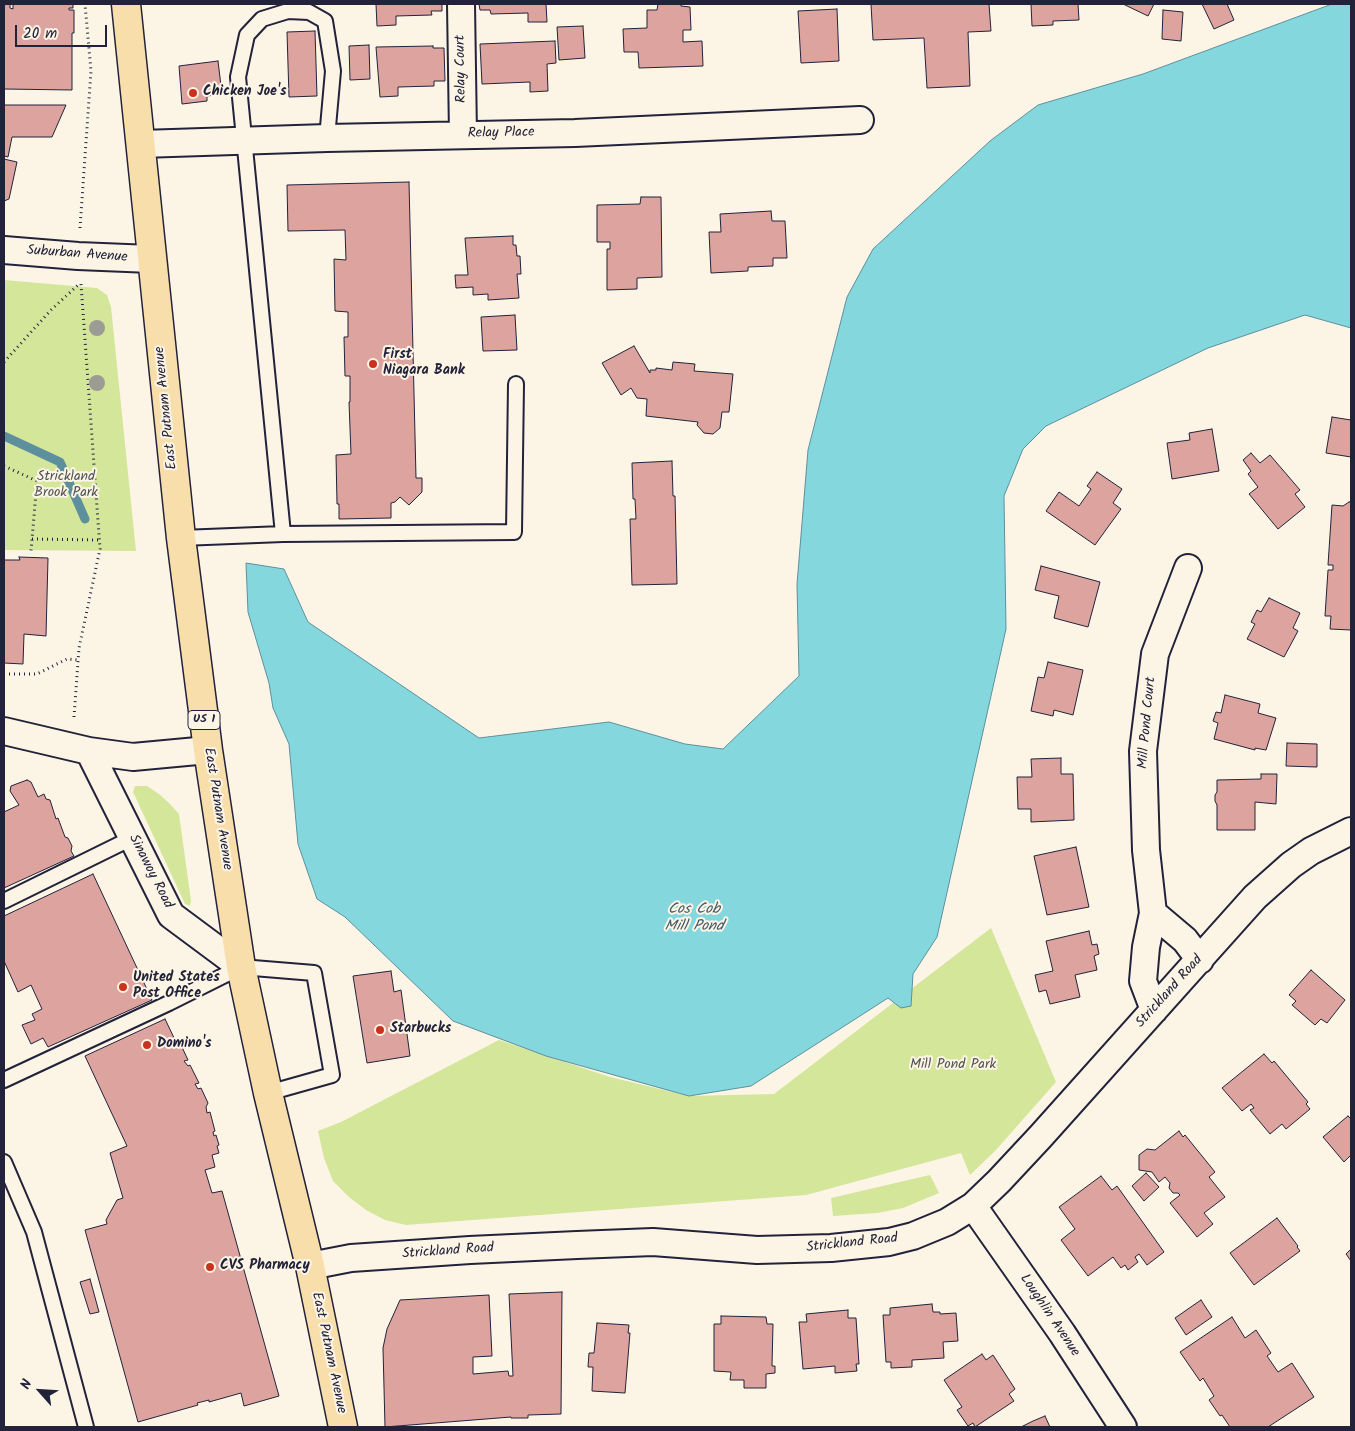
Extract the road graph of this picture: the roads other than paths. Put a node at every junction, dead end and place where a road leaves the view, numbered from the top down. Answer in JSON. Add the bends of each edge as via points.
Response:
{"nodes":[{"id":1,"x":126,"y":4,"type":"edge"},
{"id":2,"x":460,"y":4,"type":"edge"},
{"id":3,"x":860,"y":120,"type":"dead end"},
{"id":4,"x":463,"y":135,"type":"junction"},
{"id":5,"x":326,"y":138,"type":"junction"},
{"id":6,"x":245,"y":141,"type":"junction"},
{"id":7,"x":141,"y":144,"type":"junction"},
{"id":8,"x":4,"y":250,"type":"edge"},
{"id":9,"x":151,"y":259,"type":"junction"},
{"id":10,"x":516,"y":384,"type":"dead end"},
{"id":11,"x":283,"y":534,"type":"junction"},
{"id":12,"x":180,"y":538,"type":"junction"},
{"id":13,"x":1188,"y":568,"type":"dead end"},
{"id":14,"x":4,"y":731,"type":"edge"},
{"id":15,"x":81,"y":750,"type":"junction"},
{"id":16,"x":208,"y":750,"type":"junction"},
{"id":17,"x":1351,"y":831,"type":"edge"},
{"id":18,"x":132,"y":838,"type":"junction"},
{"id":19,"x":4,"y":901,"type":"edge"},
{"id":20,"x":1153,"y":913,"type":"junction"},
{"id":21,"x":1200,"y":960,"type":"junction"},
{"id":22,"x":241,"y":967,"type":"junction"},
{"id":23,"x":1154,"y":1010,"type":"junction"},
{"id":24,"x":4,"y":1080,"type":"edge"},
{"id":25,"x":268,"y":1093,"type":"junction"},
{"id":26,"x":4,"y":1162,"type":"edge"},
{"id":27,"x":973,"y":1206,"type":"junction"},
{"id":28,"x":310,"y":1266,"type":"junction"},
{"id":29,"x":86,"y":1427,"type":"edge"},
{"id":30,"x":343,"y":1427,"type":"edge"},
{"id":31,"x":1123,"y":1427,"type":"edge"}],
"edges":[{"from":1,"to":7,"type":"main road","name":"East Putnam Avenue","number":"US 1"},
{"from":2,"to":4,"type":"street","name":"Relay Court"},
{"from":3,"to":4,"type":"street","name":"Relay Place"},
{"from":4,"to":5,"type":"street","name":"Relay Place"},
{"from":5,"to":6,"type":"street","name":"Relay Place"},
{"from":5,"to":6,"type":"lane","via":[[333,71],[325,22],[309,12],[288,11],[262,19],[247,34],[238,77]]},
{"from":6,"to":7,"type":"street","name":"Relay Place"},
{"from":6,"to":11,"type":"lane"},
{"from":7,"to":9,"type":"main road","name":"East Putnam Avenue","number":"US 1"},
{"from":8,"to":9,"type":"street","name":"Suburban Avenue"},
{"from":9,"to":12,"type":"main road","name":"East Putnam Avenue","number":"US 1"},
{"from":10,"to":11,"type":"lane","via":[[514,532]]},
{"from":11,"to":12,"type":"lane"},
{"from":12,"to":16,"type":"main road","name":"East Putnam Avenue","number":"US 1"},
{"from":13,"to":20,"type":"street","name":"Mill Pond Court","via":[[1155,654],[1143,751],[1146,850]]},
{"from":14,"to":15,"type":"street"},
{"from":15,"to":16,"type":"street","via":[[133,758]]},
{"from":15,"to":18,"type":"street","name":"Sinawoy Road"},
{"from":16,"to":22,"type":"main road","name":"East Putnam Avenue","number":"US 1"},
{"from":17,"to":21,"type":"street","name":"Strickland Road","via":[[1291,865],[1255,898]]},
{"from":18,"to":19,"type":"lane"},
{"from":18,"to":22,"type":"street","name":"Sinawoy Road","via":[[171,915]]},
{"from":20,"to":21,"type":"street","via":[[1185,940]]},
{"from":20,"to":23,"type":"street","name":"Mill Pond Court","via":[[1144,980]]},
{"from":21,"to":23,"type":"street","name":"Strickland Road"},
{"from":22,"to":24,"type":"lane"},
{"from":22,"to":25,"type":"main road","name":"East Putnam Avenue","number":"US 1"},
{"from":22,"to":25,"type":"lane","via":[[314,972],[332,1075]]},
{"from":23,"to":27,"type":"street","name":"Strickland Road"},
{"from":25,"to":28,"type":"main road","name":"East Putnam Avenue","number":"US 1"},
{"from":26,"to":29,"type":"lane","via":[[34,1232]]},
{"from":27,"to":28,"type":"street","name":"Strickland Road","via":[[947,1222],[913,1236],[851,1246],[775,1250],[653,1242],[587,1244],[351,1258]]},
{"from":27,"to":31,"type":"street","name":"Loughlin Avenue"},
{"from":28,"to":30,"type":"main road","name":"East Putnam Avenue","number":"US 1"}]}
